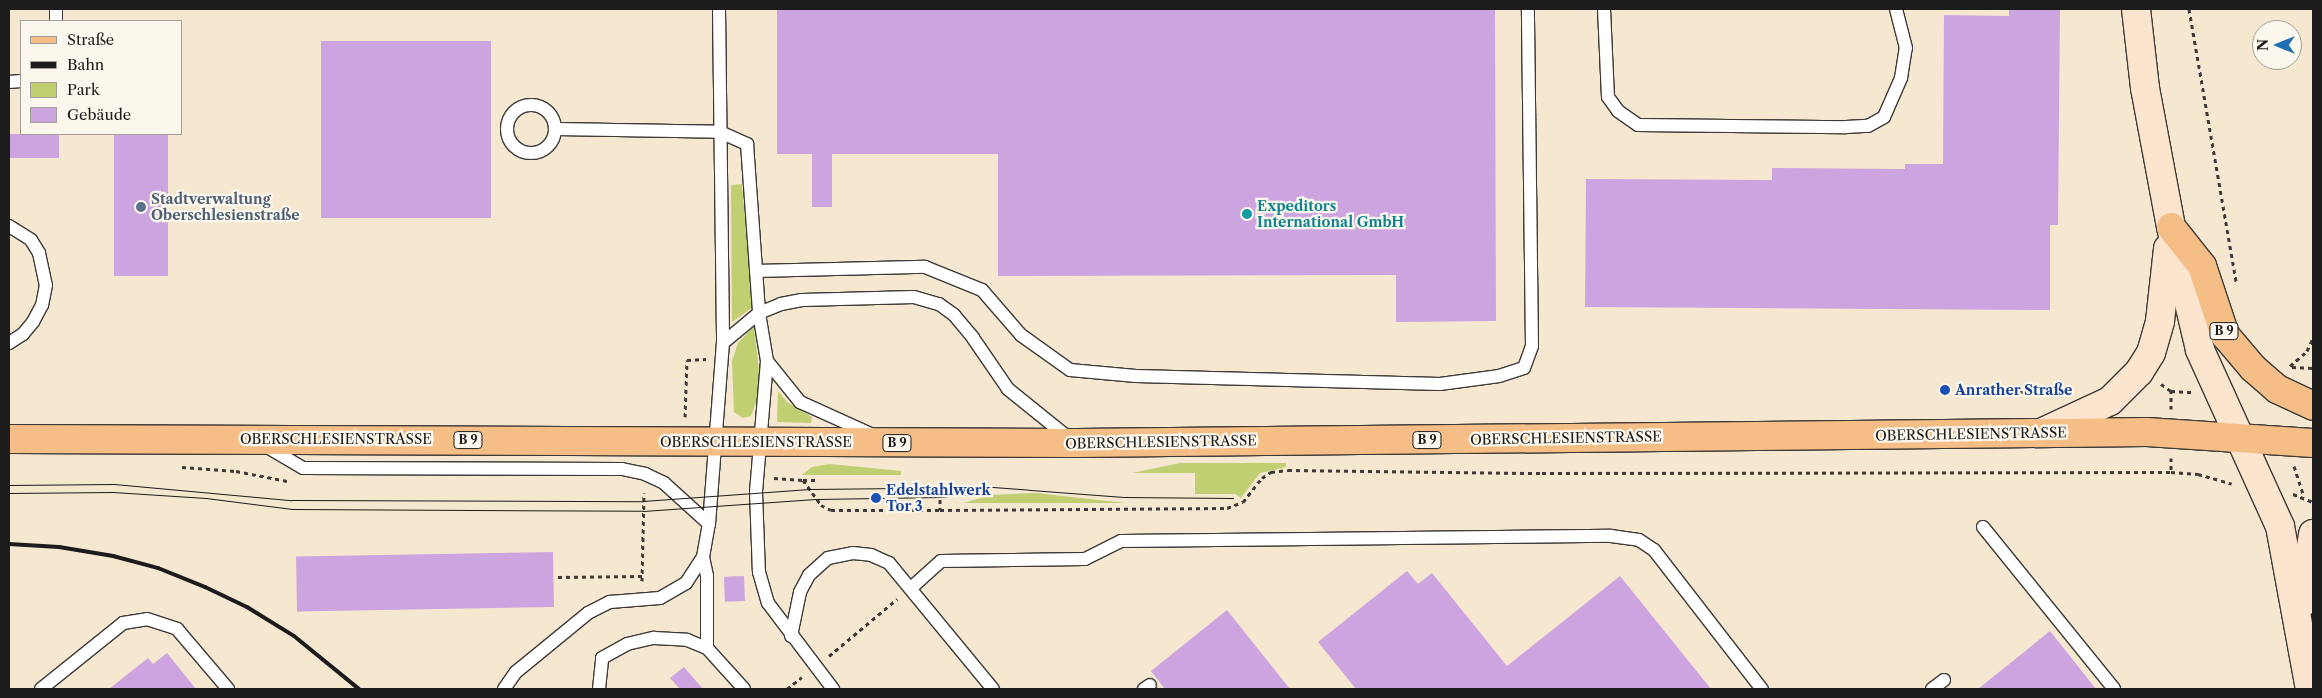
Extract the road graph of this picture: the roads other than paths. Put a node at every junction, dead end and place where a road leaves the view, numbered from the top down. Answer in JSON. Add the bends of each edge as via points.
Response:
{"nodes":[{"id":1,"x":719,"y":9,"type":"edge"},
{"id":2,"x":1528,"y":9,"type":"edge"},
{"id":3,"x":1604,"y":9,"type":"edge"},
{"id":4,"x":1896,"y":9,"type":"edge"},
{"id":5,"x":2136,"y":9,"type":"edge"},
{"id":6,"x":556,"y":129,"type":"dead end"},
{"id":7,"x":720,"y":132,"type":"junction"},
{"id":8,"x":9,"y":226,"type":"edge"},
{"id":9,"x":2171,"y":227,"type":"junction"},
{"id":10,"x":756,"y":271,"type":"junction"},
{"id":11,"x":759,"y":313,"type":"junction"},
{"id":12,"x":9,"y":343,"type":"edge"},
{"id":13,"x":723,"y":343,"type":"junction"},
{"id":14,"x":767,"y":361,"type":"junction"},
{"id":15,"x":2313,"y":406,"type":"edge"},
{"id":16,"x":2042,"y":433,"type":"junction"},
{"id":17,"x":9,"y":439,"type":"edge"},
{"id":18,"x":253,"y":439,"type":"junction"},
{"id":19,"x":2240,"y":439,"type":"junction"},
{"id":20,"x":718,"y":442,"type":"junction"},
{"id":21,"x":760,"y":442,"type":"junction"},
{"id":22,"x":891,"y":443,"type":"junction"},
{"id":23,"x":2313,"y":443,"type":"edge"},
{"id":24,"x":1076,"y":444,"type":"junction"},
{"id":25,"x":710,"y":524,"type":"junction"},
{"id":26,"x":1983,"y":527,"type":"dead end"},
{"id":27,"x":2313,"y":534,"type":"edge"},
{"id":28,"x":703,"y":557,"type":"junction"},
{"id":29,"x":911,"y":588,"type":"junction"},
{"id":30,"x":2299,"y":622,"type":"junction"},
{"id":31,"x":791,"y":636,"type":"junction"},
{"id":32,"x":707,"y":648,"type":"junction"},
{"id":33,"x":1944,"y":680,"type":"dead end"},
{"id":34,"x":41,"y":689,"type":"edge"},
{"id":35,"x":228,"y":689,"type":"edge"},
{"id":36,"x":504,"y":689,"type":"edge"},
{"id":37,"x":599,"y":689,"type":"edge"},
{"id":38,"x":744,"y":689,"type":"edge"},
{"id":39,"x":833,"y":689,"type":"edge"},
{"id":40,"x":993,"y":689,"type":"edge"},
{"id":41,"x":1762,"y":689,"type":"edge"},
{"id":42,"x":1932,"y":689,"type":"edge"},
{"id":43,"x":2114,"y":689,"type":"edge"},
{"id":44,"x":2310,"y":689,"type":"edge"}],
"edges":[{"from":1,"to":7,"type":"lane"},
{"from":2,"to":10,"type":"lane","via":[[1532,346],[1524,368],[1499,376],[1440,384],[1136,376],[1070,370],[1021,335],[982,290],[925,267]]},
{"from":3,"to":4,"type":"lane","via":[[1608,97],[1618,111],[1638,125],[1846,127],[1868,126],[1884,117],[1901,78],[1906,48]]},
{"from":5,"to":9,"type":"main road","via":[[2145,88]]},
{"from":6,"to":7,"type":"lane"},
{"from":7,"to":10,"type":"lane","via":[[746,144]]},
{"from":7,"to":13,"type":"lane"},
{"from":8,"to":12,"type":"lane","via":[[31,240],[39,253],[46,285],[42,305],[33,322]]},
{"from":9,"to":15,"type":"main road","number":"B 9","via":[[2202,266],[2225,335],[2253,368],[2277,389]]},
{"from":9,"to":16,"type":"main road","via":[[2160,321],[2151,353],[2139,372],[2110,401]]},
{"from":9,"to":19,"type":"main road","via":[[2200,350]]},
{"from":10,"to":11,"type":"lane"},
{"from":11,"to":13,"type":"lane"},
{"from":11,"to":14,"type":"lane"},
{"from":11,"to":24,"type":"lane","via":[[780,304],[802,300],[914,297],[939,304],[967,330],[1008,389]]},
{"from":13,"to":20,"type":"lane"},
{"from":14,"to":21,"type":"lane"},
{"from":14,"to":22,"type":"lane","via":[[800,402]]},
{"from":16,"to":19,"type":"main road","name":"OBERSCHLESIENSTRASSE","number":"B 9","via":[[2147,432]]},
{"from":16,"to":24,"type":"main road","name":"OBERSCHLESIENSTRASSE","number":"B 9"},
{"from":17,"to":18,"type":"main road","name":"OBERSCHLESIENSTRASSE","number":"B 9"},
{"from":18,"to":20,"type":"main road","name":"OBERSCHLESIENSTRASSE","number":"B 9"},
{"from":18,"to":25,"type":"lane","via":[[303,468],[622,469],[645,474],[664,483]]},
{"from":19,"to":23,"type":"main road","name":"OBERSCHLESIENSTRASSE","number":"B 9"},
{"from":19,"to":30,"type":"main road","via":[[2280,526]]},
{"from":20,"to":21,"type":"main road","name":"OBERSCHLESIENSTRASSE","number":"B 9"},
{"from":20,"to":25,"type":"lane"},
{"from":21,"to":22,"type":"main road","name":"OBERSCHLESIENSTRASSE","number":"B 9"},
{"from":21,"to":31,"type":"lane","via":[[757,477],[759,572],[768,603]]},
{"from":22,"to":24,"type":"main road","name":"OBERSCHLESIENSTRASSE","number":"B 9"},
{"from":25,"to":28,"type":"lane"},
{"from":26,"to":43,"type":"lane"},
{"from":27,"to":30,"type":"main road"},
{"from":28,"to":32,"type":"lane","via":[[707,576]]},
{"from":28,"to":36,"type":"lane","via":[[686,583],[660,598],[610,602],[588,613],[516,672]]},
{"from":29,"to":31,"type":"lane","via":[[889,563],[871,555],[853,552],[828,558],[809,575],[800,592]]},
{"from":29,"to":40,"type":"lane"},
{"from":29,"to":41,"type":"lane","via":[[941,561],[1085,559],[1121,540],[1612,536],[1639,540],[1654,550]]},
{"from":30,"to":44,"type":"main road"},
{"from":31,"to":39,"type":"lane"},
{"from":32,"to":37,"type":"lane","via":[[687,640],[654,638],[626,644],[602,658]]},
{"from":32,"to":38,"type":"lane"},
{"from":33,"to":42,"type":"lane"},
{"from":34,"to":35,"type":"lane","via":[[123,623],[147,619],[177,629]]}]}
